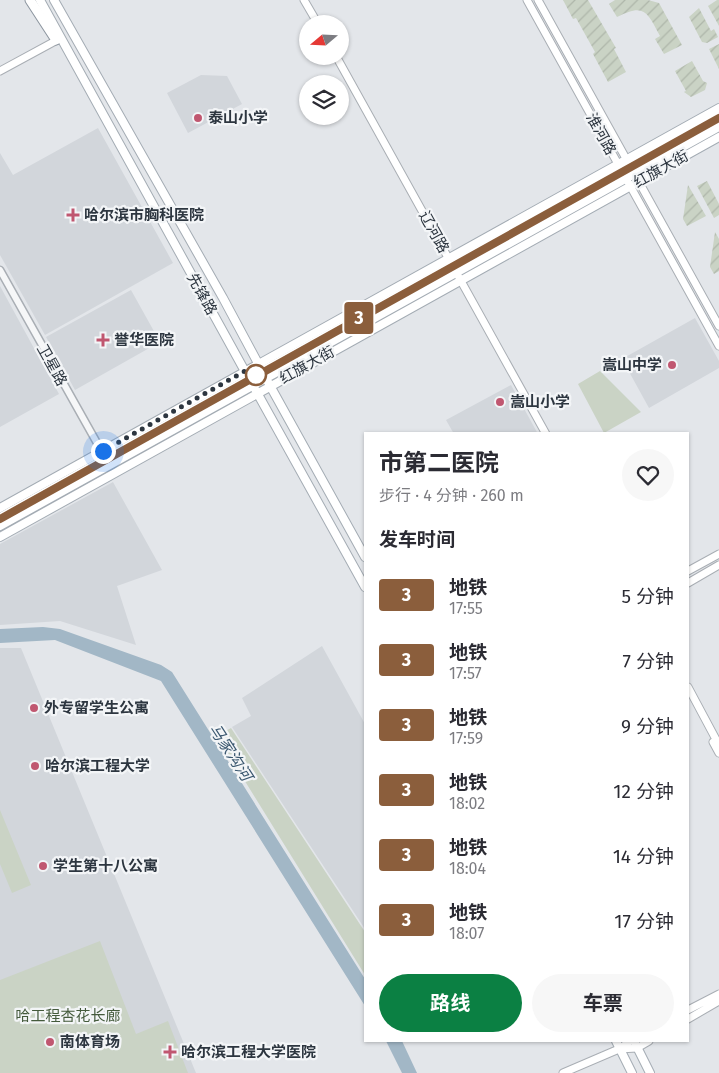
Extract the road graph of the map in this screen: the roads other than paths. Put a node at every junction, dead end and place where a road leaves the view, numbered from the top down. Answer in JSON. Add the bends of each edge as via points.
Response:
{"nodes":[{"id":1,"x":30,"y":0,"type":"edge"},
{"id":2,"x":40,"y":0,"type":"edge"},
{"id":3,"x":54,"y":0,"type":"edge"},
{"id":4,"x":303,"y":0,"type":"edge"},
{"id":5,"x":527,"y":0,"type":"edge"},
{"id":6,"x":538,"y":0,"type":"edge"},
{"id":7,"x":311,"y":15,"type":"edge"},
{"id":8,"x":59,"y":39,"type":"junction"},
{"id":9,"x":337,"y":65,"type":"edge"},
{"id":10,"x":341,"y":65,"type":"edge"},
{"id":11,"x":0,"y":71,"type":"edge"},
{"id":12,"x":719,"y":108,"type":"edge"},
{"id":13,"x":719,"y":117,"type":"edge"},
{"id":14,"x":719,"y":127,"type":"edge"},
{"id":15,"x":719,"y":137,"type":"edge"},
{"id":16,"x":627,"y":159,"type":"junction"},
{"id":17,"x":618,"y":164,"type":"junction"},
{"id":18,"x":633,"y":170,"type":"junction"},
{"id":19,"x":624,"y":176,"type":"junction"},
{"id":20,"x":639,"y":182,"type":"junction"},
{"id":21,"x":630,"y":187,"type":"junction"},
{"id":22,"x":451,"y":267,"type":"junction"},
{"id":23,"x":0,"y":270,"type":"edge"},
{"id":24,"x":460,"y":282,"type":"junction"},
{"id":25,"x":719,"y":326,"type":"edge"},
{"id":26,"x":719,"y":346,"type":"edge"},
{"id":27,"x":245,"y":371,"type":"junction"},
{"id":28,"x":264,"y":375,"type":"junction"},
{"id":29,"x":253,"y":386,"type":"junction"},
{"id":30,"x":541,"y":432,"type":"edge"},
{"id":31,"x":545,"y":432,"type":"edge"},
{"id":32,"x":103,"y":451,"type":"junction"},
{"id":33,"x":106,"y":459,"type":"junction"},
{"id":34,"x":0,"y":508,"type":"edge"},
{"id":35,"x":0,"y":518,"type":"edge"},
{"id":36,"x":0,"y":526,"type":"edge"},
{"id":37,"x":0,"y":537,"type":"edge"},
{"id":38,"x":719,"y":554,"type":"edge"},
{"id":39,"x":364,"y":555,"type":"edge"},
{"id":40,"x":719,"y":565,"type":"edge"},
{"id":41,"x":689,"y":570,"type":"edge"},
{"id":42,"x":689,"y":582,"type":"edge"},
{"id":43,"x":364,"y":585,"type":"edge"},
{"id":44,"x":689,"y":689,"type":"edge"},
{"id":45,"x":689,"y":698,"type":"edge"},
{"id":46,"x":719,"y":745,"type":"edge"},
{"id":47,"x":719,"y":753,"type":"edge"},
{"id":48,"x":719,"y":994,"type":"edge"},
{"id":49,"x":719,"y":1001,"type":"edge"},
{"id":50,"x":689,"y":1009,"type":"edge"},
{"id":51,"x":689,"y":1018,"type":"edge"},
{"id":52,"x":634,"y":1043,"type":"edge"},
{"id":53,"x":617,"y":1045,"type":"edge"},
{"id":54,"x":564,"y":1073,"type":"edge"},
{"id":55,"x":632,"y":1073,"type":"edge"},
{"id":56,"x":650,"y":1073,"type":"edge"}],
"edges":[{"from":1,"to":8,"type":"highway"},
{"from":2,"to":8,"type":"main road","name":"先锋路"},
{"from":3,"to":28,"type":"main road"},
{"from":4,"to":7,"type":"main road"},
{"from":5,"to":17,"type":"main road","name":"淮河路"},
{"from":6,"to":16,"type":"main road","name":"淮河路"},
{"from":8,"to":11,"type":"main road"},
{"from":8,"to":27,"type":"main road","name":"先锋路"},
{"from":9,"to":22,"type":"main road","name":"辽河路"},
{"from":10,"to":22,"type":"main road","name":"辽河路"},
{"from":12,"to":16,"type":"main road","name":"红旗大街"},
{"from":13,"to":18,"type":"main road","name":"红旗大街"},
{"from":14,"to":18,"type":"main road","name":"红旗大街"},
{"from":15,"to":20,"type":"main road","name":"红旗大街"},
{"from":16,"to":17,"type":"main road","name":"红旗大街"},
{"from":16,"to":18,"type":"main road","name":"淮河路"},
{"from":17,"to":19,"type":"main road","name":"淮河路"},
{"from":17,"to":22,"type":"main road","name":"红旗大街"},
{"from":18,"to":19,"type":"main road","name":"红旗大街"},
{"from":18,"to":20,"type":"main road","name":"淮河路"},
{"from":19,"to":21,"type":"main road","name":"淮河路"},
{"from":19,"to":22,"type":"main road","name":"红旗大街"},
{"from":20,"to":21,"type":"main road","name":"红旗大街"},
{"from":20,"to":25,"type":"main road","name":"淮河路"},
{"from":21,"to":24,"type":"main road","name":"红旗大街"},
{"from":21,"to":26,"type":"main road","name":"淮河路"},
{"from":22,"to":24,"type":"main road","name":"辽河路"},
{"from":22,"to":28,"type":"main road","name":"红旗大街"},
{"from":22,"to":28,"type":"main road","name":"红旗大街"},
{"from":23,"to":32,"type":"street","name":"卫星路"},
{"from":24,"to":28,"type":"main road","name":"红旗大街"},
{"from":24,"to":30,"type":"main road","name":"辽河路"},
{"from":24,"to":31,"type":"main road","name":"辽河路"},
{"from":27,"to":28,"type":"main road","name":"红旗大街"},
{"from":27,"to":29,"type":"main road","name":"先锋路"},
{"from":27,"to":32,"type":"main road","name":"红旗大街"},
{"from":28,"to":29,"type":"main road","name":"红旗大街"},
{"from":28,"to":39,"type":"main road"},
{"from":29,"to":33,"type":"main road","name":"红旗大街"},
{"from":29,"to":36,"type":"main road","name":"红旗大街"},
{"from":29,"to":37,"type":"main road","name":"红旗大街"},
{"from":29,"to":43,"type":"main road","name":"先锋路"},
{"from":32,"to":33,"type":"street","name":"卫星路"},
{"from":32,"to":34,"type":"main road","name":"红旗大街"},
{"from":33,"to":35,"type":"main road","name":"红旗大街"},
{"from":38,"to":41,"type":"main road"},
{"from":40,"to":42,"type":"main road"},
{"from":44,"to":46,"type":"main road"},
{"from":45,"to":47,"type":"main road"},
{"from":48,"to":50,"type":"main road"},
{"from":49,"to":51,"type":"main road"},
{"from":52,"to":53,"type":"main road"},
{"from":52,"to":56,"type":"main road"},
{"from":53,"to":54,"type":"main road"},
{"from":53,"to":55,"type":"main road"}]}
